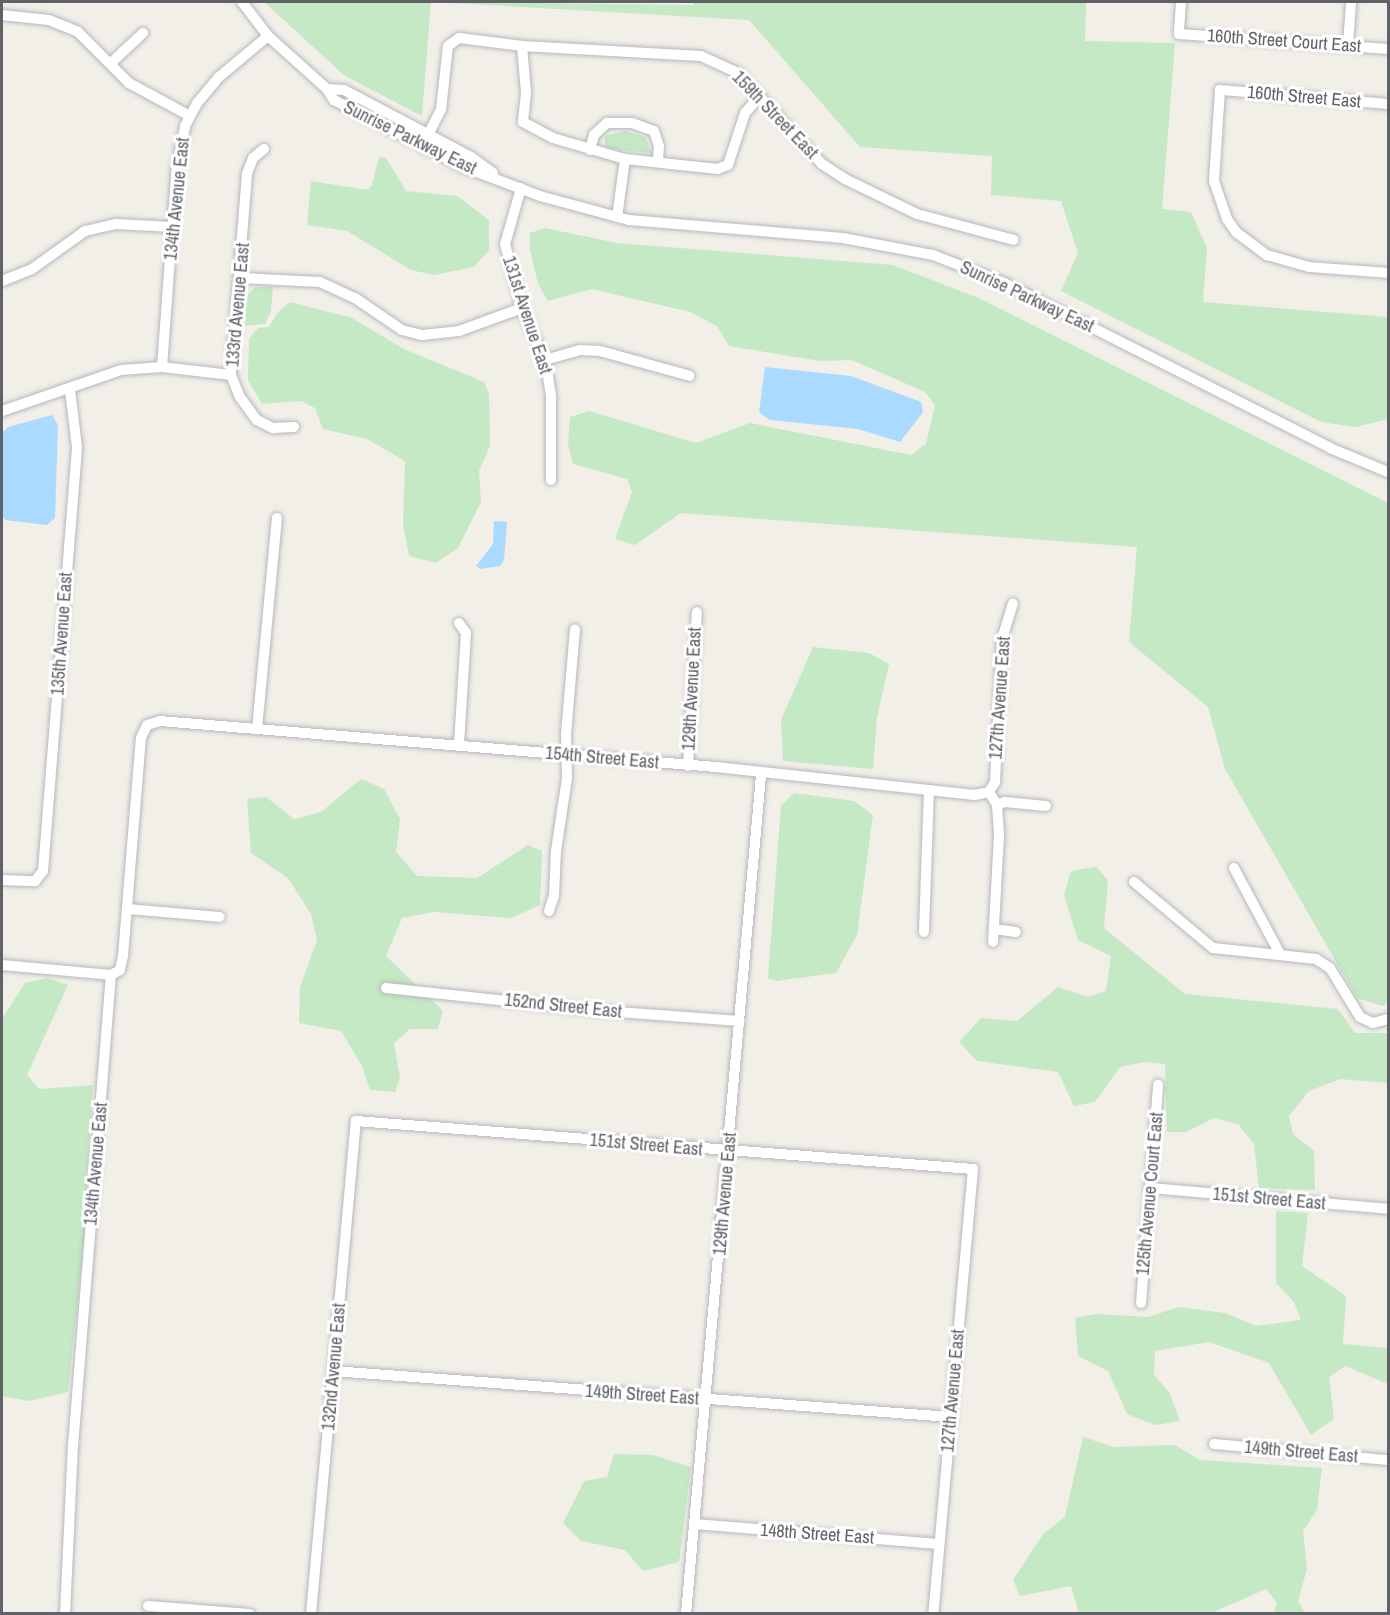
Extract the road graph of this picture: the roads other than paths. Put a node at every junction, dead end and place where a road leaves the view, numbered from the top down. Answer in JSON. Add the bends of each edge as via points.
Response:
{"nodes":[{"id":1,"x":242,"y":2,"type":"edge"},
{"id":2,"x":1181,"y":2,"type":"edge"},
{"id":3,"x":1351,"y":3,"type":"dead end"},
{"id":4,"x":2,"y":15,"type":"edge"},
{"id":5,"x":143,"y":33,"type":"dead end"},
{"id":6,"x":268,"y":36,"type":"junction"},
{"id":7,"x":1348,"y":45,"type":"junction"},
{"id":8,"x":522,"y":46,"type":"junction"},
{"id":9,"x":1389,"y":49,"type":"edge"},
{"id":10,"x":111,"y":63,"type":"junction"},
{"id":11,"x":327,"y":88,"type":"junction"},
{"id":12,"x":760,"y":96,"type":"junction"},
{"id":13,"x":1389,"y":104,"type":"edge"},
{"id":14,"x":190,"y":116,"type":"junction"},
{"id":15,"x":428,"y":135,"type":"junction"},
{"id":16,"x":264,"y":149,"type":"dead end"},
{"id":17,"x":590,"y":150,"type":"junction"},
{"id":18,"x":625,"y":159,"type":"junction"},
{"id":19,"x":658,"y":162,"type":"junction"},
{"id":20,"x":500,"y":179,"type":"junction"},
{"id":21,"x":521,"y":188,"type":"junction"},
{"id":22,"x":617,"y":217,"type":"junction"},
{"id":23,"x":172,"y":227,"type":"junction"},
{"id":24,"x":1014,"y":240,"type":"dead end"},
{"id":25,"x":1389,"y":273,"type":"edge"},
{"id":26,"x":240,"y":278,"type":"junction"},
{"id":27,"x":2,"y":281,"type":"edge"},
{"id":28,"x":522,"y":308,"type":"junction"},
{"id":29,"x":545,"y":360,"type":"junction"},
{"id":30,"x":162,"y":367,"type":"junction"},
{"id":31,"x":231,"y":375,"type":"junction"},
{"id":32,"x":690,"y":376,"type":"dead end"},
{"id":33,"x":70,"y":390,"type":"junction"},
{"id":34,"x":2,"y":411,"type":"edge"},
{"id":35,"x":294,"y":427,"type":"dead end"},
{"id":36,"x":1389,"y":472,"type":"edge"},
{"id":37,"x":550,"y":480,"type":"dead end"},
{"id":38,"x":277,"y":518,"type":"dead end"},
{"id":39,"x":1013,"y":604,"type":"dead end"},
{"id":40,"x":697,"y":612,"type":"dead end"},
{"id":41,"x":459,"y":623,"type":"dead end"},
{"id":42,"x":575,"y":629,"type":"dead end"},
{"id":43,"x":149,"y":723,"type":"joint"},
{"id":44,"x":257,"y":729,"type":"junction"},
{"id":45,"x":459,"y":745,"type":"junction"},
{"id":46,"x":569,"y":756,"type":"junction"},
{"id":47,"x":688,"y":766,"type":"junction"},
{"id":48,"x":761,"y":775,"type":"junction"},
{"id":49,"x":929,"y":790,"type":"junction"},
{"id":50,"x":989,"y":792,"type":"junction"},
{"id":51,"x":997,"y":805,"type":"junction"},
{"id":52,"x":1046,"y":806,"type":"dead end"},
{"id":53,"x":1234,"y":868,"type":"dead end"},
{"id":54,"x":2,"y":880,"type":"edge"},
{"id":55,"x":1134,"y":882,"type":"dead end"},
{"id":56,"x":127,"y":909,"type":"junction"},
{"id":57,"x":549,"y":911,"type":"dead end"},
{"id":58,"x":220,"y":917,"type":"dead end"},
{"id":59,"x":994,"y":929,"type":"junction"},
{"id":60,"x":924,"y":932,"type":"dead end"},
{"id":61,"x":1016,"y":932,"type":"dead end"},
{"id":62,"x":993,"y":942,"type":"dead end"},
{"id":63,"x":1280,"y":954,"type":"junction"},
{"id":64,"x":2,"y":965,"type":"edge"},
{"id":65,"x":111,"y":975,"type":"junction"},
{"id":66,"x":387,"y":988,"type":"dead end"},
{"id":67,"x":1389,"y":1019,"type":"edge"},
{"id":68,"x":740,"y":1021,"type":"junction"},
{"id":69,"x":1158,"y":1084,"type":"dead end"},
{"id":70,"x":356,"y":1121,"type":"joint"},
{"id":71,"x":729,"y":1152,"type":"junction"},
{"id":72,"x":973,"y":1169,"type":"joint"},
{"id":73,"x":1150,"y":1188,"type":"junction"},
{"id":74,"x":1389,"y":1209,"type":"edge"},
{"id":75,"x":1141,"y":1303,"type":"dead end"},
{"id":76,"x":333,"y":1371,"type":"junction"},
{"id":77,"x":706,"y":1400,"type":"junction"},
{"id":78,"x":951,"y":1417,"type":"junction"},
{"id":79,"x":1214,"y":1444,"type":"dead end"},
{"id":80,"x":1389,"y":1460,"type":"edge"},
{"id":81,"x":694,"y":1524,"type":"junction"},
{"id":82,"x":939,"y":1544,"type":"junction"},
{"id":83,"x":148,"y":1606,"type":"dead end"},
{"id":84,"x":187,"y":1611,"type":"edge"},
{"id":85,"x":65,"y":1614,"type":"edge"},
{"id":86,"x":250,"y":1614,"type":"edge"},
{"id":87,"x":311,"y":1614,"type":"edge"},
{"id":88,"x":686,"y":1614,"type":"edge"},
{"id":89,"x":933,"y":1614,"type":"edge"}],
"edges":[{"from":1,"to":6,"type":"street"},
{"from":2,"to":7,"type":"street","name":"160th Street Court East","via":[[1179,34]]},
{"from":3,"to":7,"type":"street"},
{"from":4,"to":10,"type":"street","via":[[49,20],[65,26],[88,40]]},
{"from":5,"to":10,"type":"street"},
{"from":6,"to":11,"type":"street","name":"Sunrise Parkway East"},
{"from":6,"to":14,"type":"street","name":"134th Avenue East","via":[[219,77]]},
{"from":7,"to":9,"type":"street","name":"160th Street Court East"},
{"from":8,"to":12,"type":"street","name":"159th Street East","via":[[701,56],[732,69]]},
{"from":8,"to":15,"type":"street","name":"159th Street East","via":[[466,38],[451,41],[446,54],[441,110]]},
{"from":8,"to":17,"type":"street","via":[[526,93],[523,122]]},
{"from":10,"to":14,"type":"street","via":[[139,90]]},
{"from":11,"to":15,"type":"street","name":"Sunrise Parkway East","via":[[344,90]]},
{"from":11,"to":20,"type":"street","name":"Sunrise Parkway East","via":[[334,100],[370,122],[464,167]]},
{"from":12,"to":19,"type":"street","via":[[745,113],[728,165],[717,169]]},
{"from":12,"to":24,"type":"street","name":"159th Street East","via":[[822,164],[845,179],[917,214]]},
{"from":13,"to":25,"type":"street","name":"160th Street East","via":[[1220,90],[1214,182],[1227,219],[1250,244],[1267,255],[1294,264]]},
{"from":14,"to":23,"type":"street","name":"134th Avenue East","via":[[179,146]]},
{"from":15,"to":20,"type":"street","name":"Sunrise Parkway East","via":[[471,157]]},
{"from":16,"to":26,"type":"street","name":"133rd Avenue East","via":[[253,158],[247,174]]},
{"from":17,"to":18,"type":"street"},
{"from":17,"to":19,"type":"street","via":[[594,135],[607,123],[632,123],[654,131],[659,146]]},
{"from":18,"to":19,"type":"street"},
{"from":18,"to":22,"type":"street"},
{"from":20,"to":21,"type":"street","name":"Sunrise Parkway East"},
{"from":21,"to":22,"type":"street","name":"Sunrise Parkway East"},
{"from":21,"to":28,"type":"street","name":"131st Avenue East","via":[[505,244]]},
{"from":22,"to":36,"type":"street","name":"Sunrise Parkway East","via":[[843,238],[943,259],[1004,283],[1330,448]]},
{"from":23,"to":27,"type":"street","via":[[116,224],[85,231],[32,269]]},
{"from":23,"to":30,"type":"street","name":"134th Avenue East"},
{"from":26,"to":28,"type":"street","via":[[320,282],[356,298],[402,330],[422,335],[459,331]]},
{"from":26,"to":31,"type":"street","name":"133rd Avenue East"},
{"from":28,"to":29,"type":"street","name":"131st Avenue East"},
{"from":29,"to":32,"type":"street","via":[[580,350],[600,351]]},
{"from":29,"to":37,"type":"street","name":"131st Avenue East","via":[[550,397]]},
{"from":30,"to":31,"type":"street"},
{"from":30,"to":33,"type":"street","via":[[110,372]]},
{"from":31,"to":35,"type":"street","name":"133rd Avenue East","via":[[240,397],[257,420],[273,428]]},
{"from":33,"to":34,"type":"street"},
{"from":33,"to":54,"type":"street","name":"135th Avenue East","via":[[77,447],[41,878],[30,882]]},
{"from":38,"to":44,"type":"street"},
{"from":39,"to":50,"type":"street","name":"127th Avenue East","via":[[1002,639],[995,782]]},
{"from":40,"to":47,"type":"street","name":"129th Avenue East"},
{"from":41,"to":45,"type":"street","via":[[466,633]]},
{"from":42,"to":46,"type":"street","via":[[566,734]]},
{"from":43,"to":44,"type":"street","name":"154th Street East"},
{"from":43,"to":56,"type":"street","name":"134th Avenue East","via":[[143,731],[140,752]]},
{"from":44,"to":45,"type":"street","name":"154th Street East"},
{"from":45,"to":46,"type":"street","name":"154th Street East"},
{"from":46,"to":47,"type":"street","name":"154th Street East"},
{"from":46,"to":57,"type":"street","via":[[554,896]]},
{"from":47,"to":48,"type":"street","name":"154th Street East"},
{"from":48,"to":49,"type":"street","name":"154th Street East"},
{"from":48,"to":68,"type":"street","name":"129th Avenue East"},
{"from":49,"to":50,"type":"street","name":"154th Street East","via":[[974,795]]},
{"from":49,"to":60,"type":"street"},
{"from":50,"to":51,"type":"street"},
{"from":51,"to":52,"type":"street","via":[[1005,802]]},
{"from":51,"to":59,"type":"street"},
{"from":53,"to":63,"type":"street"},
{"from":55,"to":63,"type":"street","via":[[1213,948]]},
{"from":56,"to":58,"type":"street"},
{"from":56,"to":65,"type":"street","name":"134th Avenue East","via":[[121,966]]},
{"from":59,"to":61,"type":"street"},
{"from":59,"to":62,"type":"street"},
{"from":63,"to":67,"type":"street","via":[[1324,963],[1360,1017],[1372,1023]]},
{"from":64,"to":65,"type":"street"},
{"from":65,"to":85,"type":"street","name":"134th Avenue East","via":[[73,1446]]},
{"from":66,"to":68,"type":"street","name":"152nd Street East"},
{"from":68,"to":71,"type":"street","name":"129th Avenue East"},
{"from":69,"to":73,"type":"street","name":"125th Avenue Court East"},
{"from":70,"to":71,"type":"street","name":"151st Street East"},
{"from":70,"to":76,"type":"street","name":"132nd Avenue East"},
{"from":71,"to":72,"type":"street","name":"151st Street East"},
{"from":71,"to":77,"type":"street","name":"129th Avenue East"},
{"from":72,"to":78,"type":"street","name":"127th Avenue East"},
{"from":73,"to":74,"type":"street","name":"151st Street East"},
{"from":73,"to":75,"type":"street","name":"125th Avenue Court East"},
{"from":76,"to":77,"type":"street","name":"149th Street East"},
{"from":76,"to":87,"type":"street","name":"132nd Avenue East"},
{"from":77,"to":78,"type":"street","name":"149th Street East"},
{"from":77,"to":81,"type":"street","name":"129th Avenue East"},
{"from":78,"to":82,"type":"street","name":"127th Avenue East"},
{"from":79,"to":80,"type":"street","name":"149th Street East"},
{"from":81,"to":82,"type":"street","name":"148th Street East"},
{"from":81,"to":88,"type":"street","name":"129th Avenue East"},
{"from":82,"to":89,"type":"street","name":"127th Avenue East"},
{"from":83,"to":84,"type":"street"},
{"from":84,"to":86,"type":"street"}]}
